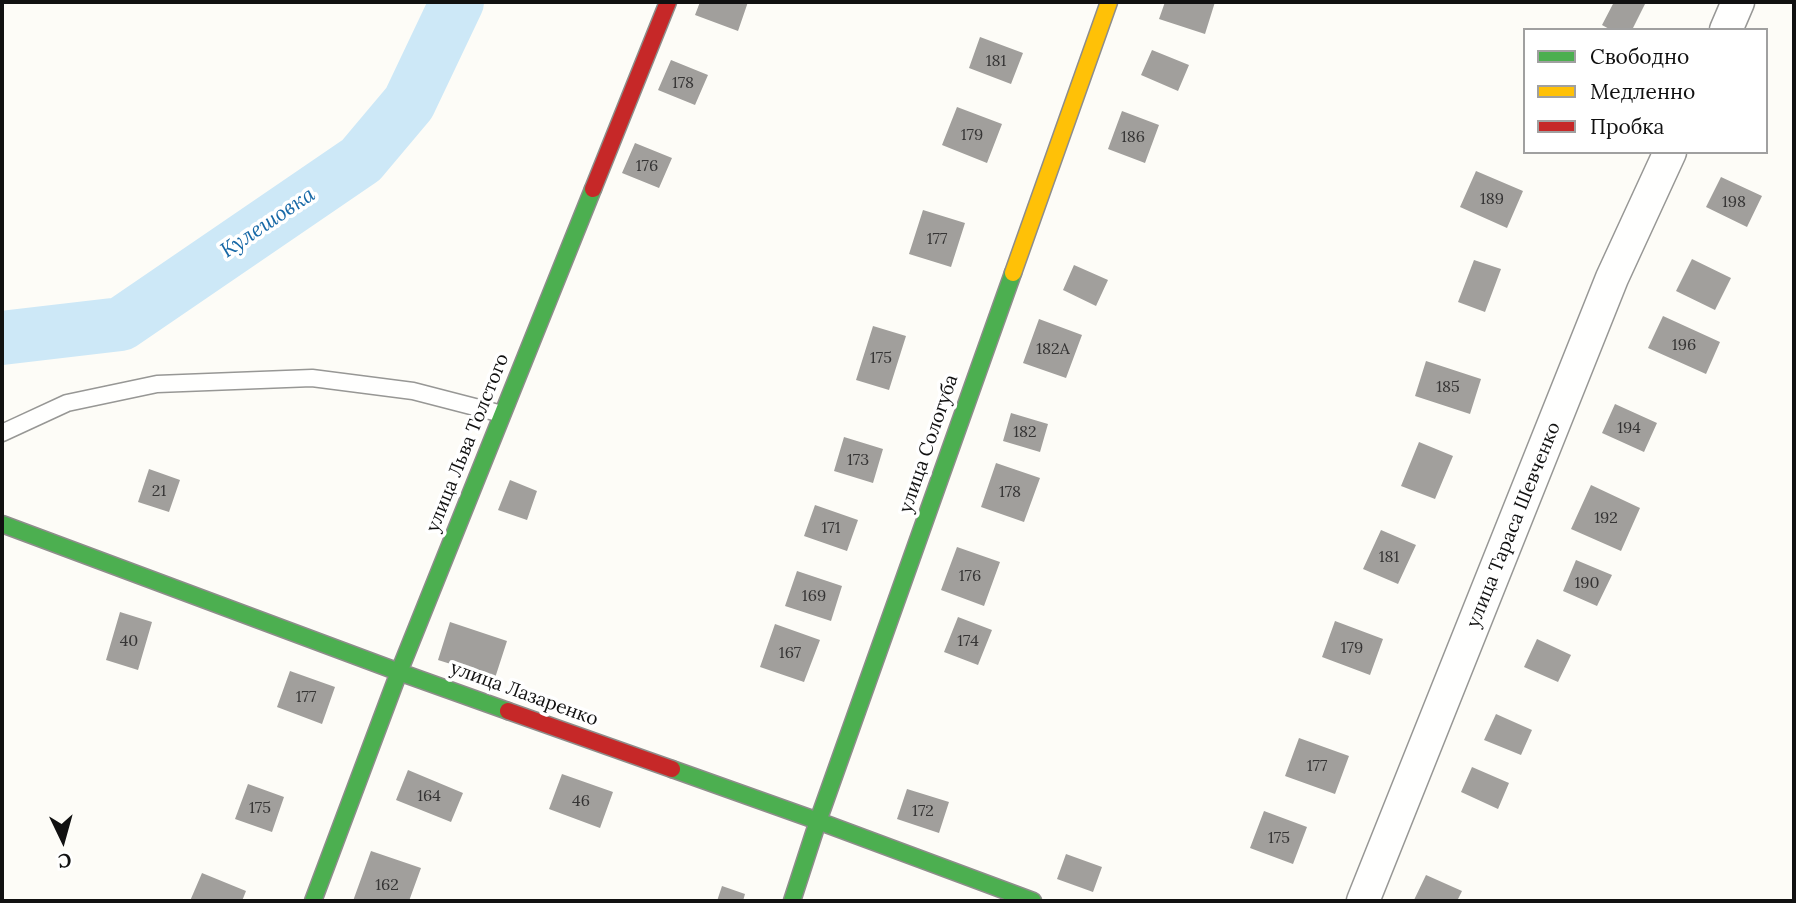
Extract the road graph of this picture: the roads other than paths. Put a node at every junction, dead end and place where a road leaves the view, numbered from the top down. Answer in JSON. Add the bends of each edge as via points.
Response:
{"nodes":[{"id":1,"x":668,"y":2,"type":"edge"},
{"id":2,"x":1109,"y":2,"type":"edge"},
{"id":3,"x":1738,"y":2,"type":"edge"},
{"id":4,"x":1727,"y":28,"type":"edge"},
{"id":5,"x":1669,"y":154,"type":"edge"},
{"id":6,"x":502,"y":414,"type":"junction"},
{"id":7,"x":2,"y":432,"type":"edge"},
{"id":8,"x":2,"y":524,"type":"edge"},
{"id":9,"x":400,"y":672,"type":"junction"},
{"id":10,"x":818,"y":821,"type":"junction"},
{"id":11,"x":313,"y":901,"type":"edge"},
{"id":12,"x":792,"y":901,"type":"edge"},
{"id":13,"x":1033,"y":901,"type":"edge"},
{"id":14,"x":1363,"y":901,"type":"edge"}],
"edges":[{"from":1,"to":6,"type":"street","name":"улица Льва Толстого"},
{"from":2,"to":10,"type":"street","name":"улица Сологуба"},
{"from":3,"to":4,"type":"street"},
{"from":5,"to":14,"type":"street","name":"улица Тараса Шевченко","via":[[1612,278]]},
{"from":6,"to":7,"type":"lane","via":[[413,391],[312,379],[170,383],[66,403]]},
{"from":6,"to":9,"type":"street","name":"улица Льва Толстого"},
{"from":8,"to":9,"type":"street","name":"улица Лазаренко"},
{"from":9,"to":10,"type":"street","name":"улица Лазаренко"},
{"from":9,"to":11,"type":"street","name":"улица Льва Толстого"},
{"from":10,"to":12,"type":"street","name":"улица Сологуба"},
{"from":10,"to":13,"type":"street","name":"улица Лазаренко"}]}
